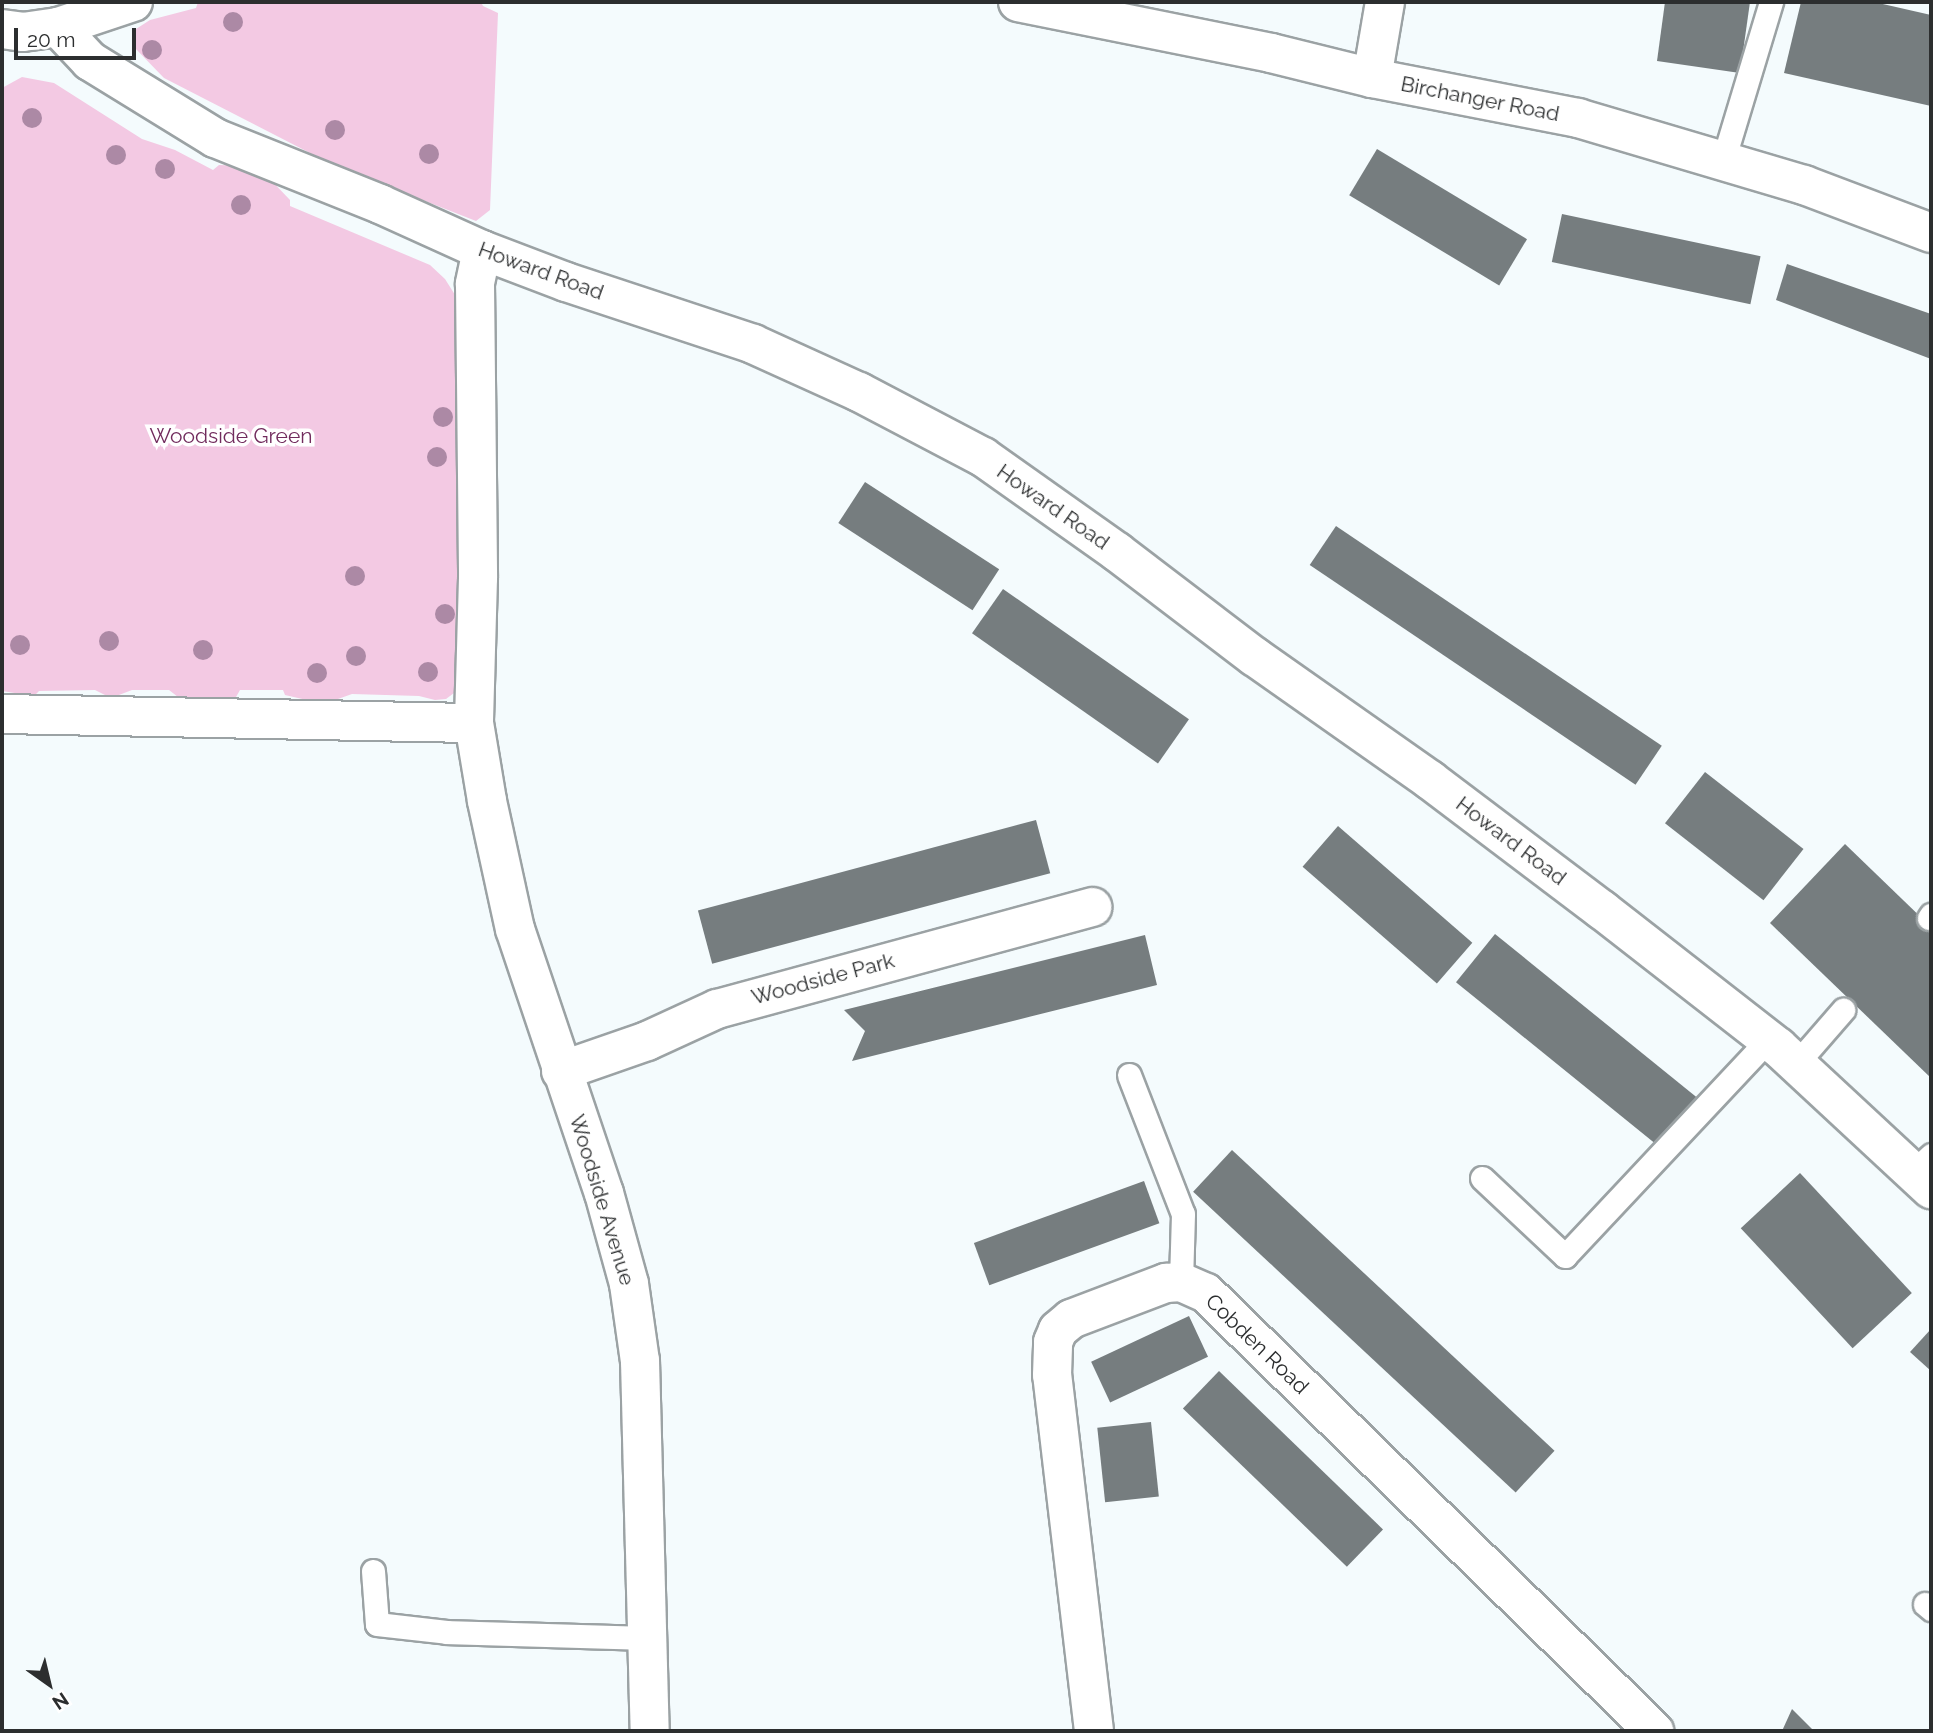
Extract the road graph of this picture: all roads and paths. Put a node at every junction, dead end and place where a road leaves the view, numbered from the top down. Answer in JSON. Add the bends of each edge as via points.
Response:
{"nodes":[{"id":1,"x":133,"y":2,"type":"edge"},
{"id":2,"x":1018,"y":2,"type":"edge"},
{"id":3,"x":1385,"y":2,"type":"edge"},
{"id":4,"x":1771,"y":2,"type":"edge"},
{"id":5,"x":58,"y":27,"type":"junction"},
{"id":6,"x":2,"y":29,"type":"edge"},
{"id":7,"x":1372,"y":78,"type":"junction"},
{"id":8,"x":1723,"y":161,"type":"junction"},
{"id":9,"x":1931,"y":233,"type":"edge"},
{"id":10,"x":482,"y":250,"type":"junction"},
{"id":11,"x":2,"y":714,"type":"edge"},
{"id":12,"x":474,"y":723,"type":"junction"},
{"id":13,"x":1092,"y":907,"type":"dead end"},
{"id":14,"x":1843,"y":1010,"type":"dead end"},
{"id":15,"x":1768,"y":1040,"type":"junction"},
{"id":16,"x":1796,"y":1064,"type":"junction"},
{"id":17,"x":561,"y":1071,"type":"junction"},
{"id":18,"x":1129,"y":1075,"type":"dead end"},
{"id":19,"x":1925,"y":1172,"type":"edge"},
{"id":20,"x":1482,"y":1178,"type":"dead end"},
{"id":21,"x":1181,"y":1282,"type":"junction"},
{"id":22,"x":373,"y":1571,"type":"dead end"},
{"id":23,"x":645,"y":1638,"type":"junction"},
{"id":24,"x":650,"y":1731,"type":"edge"},
{"id":25,"x":1094,"y":1731,"type":"edge"},
{"id":26,"x":1654,"y":1731,"type":"edge"}],
"edges":[{"from":1,"to":5,"type":"street"},
{"from":2,"to":7,"type":"street","name":"Birchanger Road"},
{"from":3,"to":7,"type":"street"},
{"from":4,"to":8,"type":"lane"},
{"from":5,"to":6,"type":"street","via":[[23,32]]},
{"from":5,"to":10,"type":"street","name":"Howard Road","via":[[89,61],[215,138]]},
{"from":7,"to":8,"type":"street","name":"Birchanger Road","via":[[1578,118]]},
{"from":8,"to":9,"type":"street","name":"Birchanger Road","via":[[1804,185]]},
{"from":10,"to":12,"type":"street","via":[[475,284],[478,578]]},
{"from":10,"to":15,"type":"street","name":"Howard Road","via":[[753,344],[859,392],[983,457],[1430,780]]},
{"from":11,"to":12,"type":"street"},
{"from":12,"to":17,"type":"street","name":"Woodside Avenue","via":[[515,929]]},
{"from":13,"to":17,"type":"street","name":"Woodside Park","via":[[717,1009],[647,1041]]},
{"from":14,"to":16,"type":"lane"},
{"from":15,"to":16,"type":"street","name":"Howard Road"},
{"from":15,"to":20,"type":"lane","via":[[1565,1256]]},
{"from":16,"to":19,"type":"street","name":"Howard Road"},
{"from":17,"to":23,"type":"street","name":"Woodside Avenue","via":[[618,1237],[636,1323],[643,1441]]},
{"from":18,"to":21,"type":"lane","via":[[1183,1214]]},
{"from":21,"to":25,"type":"street","name":"Cobden Road","via":[[1166,1283],[1071,1320],[1058,1330],[1054,1342],[1052,1375]]},
{"from":21,"to":26,"type":"street","name":"Cobden Road","via":[[1206,1293]]},
{"from":22,"to":23,"type":"lane","via":[[377,1624],[447,1632]]},
{"from":23,"to":24,"type":"street","name":"Woodside Avenue"}]}
